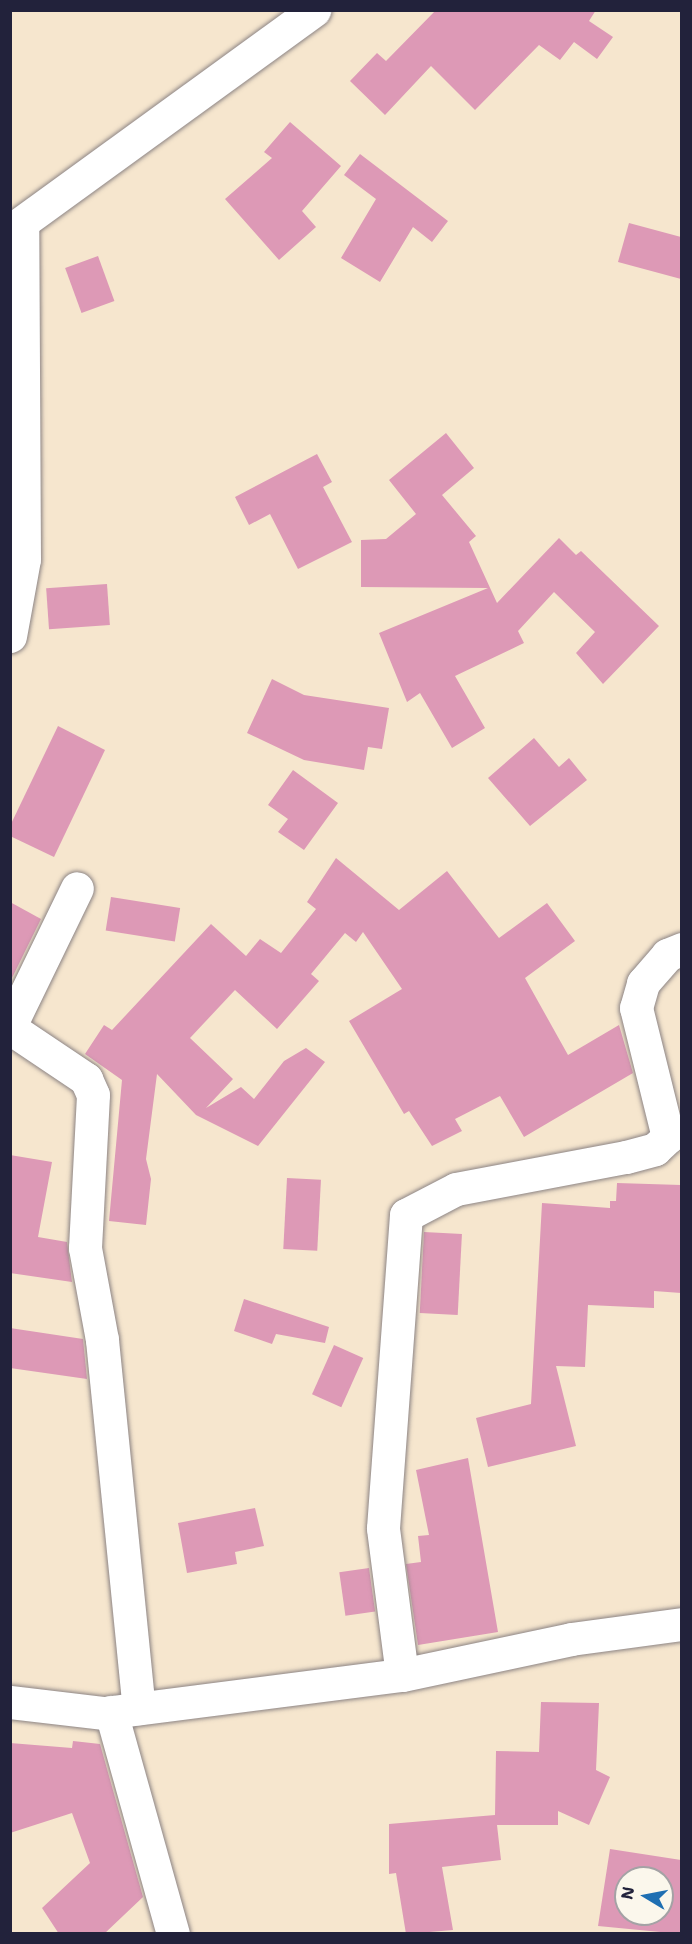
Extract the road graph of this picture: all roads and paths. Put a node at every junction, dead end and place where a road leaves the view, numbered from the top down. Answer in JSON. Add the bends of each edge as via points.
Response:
{"nodes":[{"id":1,"x":314,"y":10,"type":"edge"},
{"id":2,"x":16,"y":227,"type":"edge"},
{"id":3,"x":10,"y":636,"type":"edge"},
{"id":4,"x":77,"y":888,"type":"dead end"},
{"id":5,"x":681,"y":949,"type":"edge"},
{"id":6,"x":10,"y":1027,"type":"edge"},
{"id":7,"x":681,"y":1624,"type":"edge"},
{"id":8,"x":402,"y":1675,"type":"junction"},
{"id":9,"x":10,"y":1702,"type":"edge"},
{"id":10,"x":125,"y":1710,"type":"junction"},
{"id":11,"x":173,"y":1934,"type":"edge"}],
"edges":[{"from":1,"to":2,"type":"street"},
{"from":2,"to":3,"type":"street","via":[[24,559]]},
{"from":4,"to":6,"type":"street"},
{"from":5,"to":8,"type":"street","via":[[667,955],[644,983],[636,1008],[668,1137],[655,1149],[626,1157],[456,1189],[406,1215],[383,1528]]},
{"from":6,"to":10,"type":"street","via":[[86,1079],[93,1095],[85,1248],[102,1340]]},
{"from":7,"to":8,"type":"street","via":[[559,1641]]},
{"from":8,"to":10,"type":"street"},
{"from":9,"to":10,"type":"street"},
{"from":10,"to":11,"type":"street"}]}
